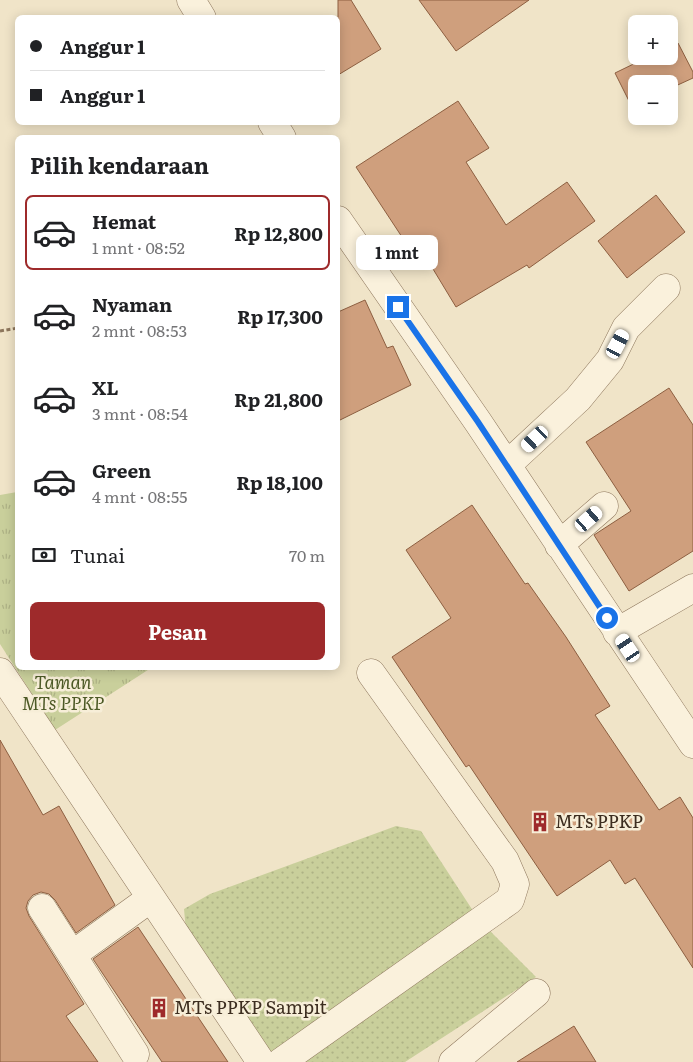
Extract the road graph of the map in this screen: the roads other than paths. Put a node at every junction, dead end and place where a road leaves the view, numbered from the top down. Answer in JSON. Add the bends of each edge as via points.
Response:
{"nodes":[{"id":1,"x":191,"y":0,"type":"edge"},
{"id":2,"x":200,"y":15,"type":"edge"},
{"id":3,"x":340,"y":223,"type":"edge"},
{"id":4,"x":666,"y":288,"type":"dead end"},
{"id":5,"x":507,"y":465,"type":"junction"},
{"id":6,"x":604,"y":506,"type":"dead end"},
{"id":7,"x":560,"y":545,"type":"junction"},
{"id":8,"x":693,"y":588,"type":"edge"},
{"id":9,"x":617,"y":632,"type":"junction"},
{"id":10,"x":0,"y":672,"type":"edge"},
{"id":11,"x":371,"y":673,"type":"dead end"},
{"id":12,"x":693,"y":744,"type":"edge"},
{"id":13,"x":151,"y":898,"type":"junction"},
{"id":14,"x":42,"y":908,"type":"dead end"},
{"id":15,"x":72,"y":954,"type":"junction"},
{"id":16,"x":536,"y":993,"type":"dead end"},
{"id":17,"x":135,"y":1054,"type":"dead end"},
{"id":18,"x":261,"y":1062,"type":"edge"},
{"id":19,"x":281,"y":1062,"type":"edge"},
{"id":20,"x":453,"y":1062,"type":"edge"}],
"edges":[{"from":1,"to":2,"type":"street"},
{"from":3,"to":5,"type":"street"},
{"from":4,"to":5,"type":"street","via":[[626,328],[610,360],[578,399]]},
{"from":5,"to":7,"type":"street"},
{"from":6,"to":7,"type":"street"},
{"from":7,"to":9,"type":"street"},
{"from":8,"to":9,"type":"street"},
{"from":9,"to":12,"type":"street"},
{"from":10,"to":13,"type":"street"},
{"from":11,"to":19,"type":"street","via":[[506,861],[515,884],[510,900]]},
{"from":13,"to":15,"type":"street"},
{"from":13,"to":18,"type":"street"},
{"from":14,"to":15,"type":"street"},
{"from":15,"to":17,"type":"street"},
{"from":16,"to":20,"type":"street"}]}
